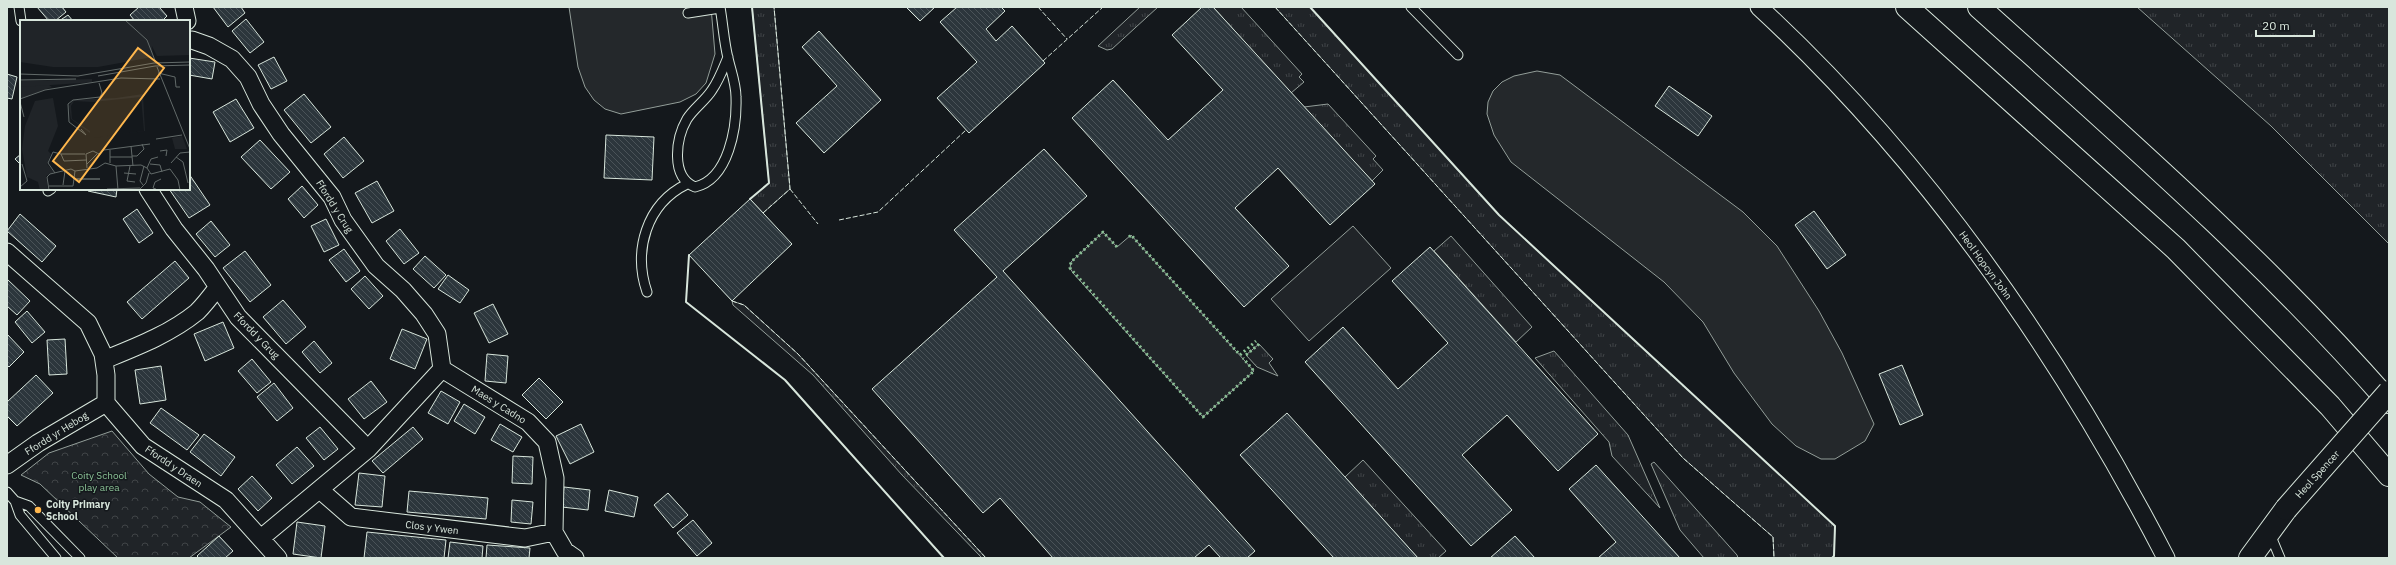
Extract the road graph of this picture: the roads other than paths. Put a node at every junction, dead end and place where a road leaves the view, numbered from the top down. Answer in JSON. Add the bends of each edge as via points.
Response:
{"nodes":[{"id":1,"x":19,"y":7,"type":"edge"},
{"id":2,"x":184,"y":7,"type":"edge"},
{"id":3,"x":1411,"y":7,"type":"edge"},
{"id":4,"x":1759,"y":7,"type":"edge"},
{"id":5,"x":1907,"y":7,"type":"edge"},
{"id":6,"x":1979,"y":7,"type":"edge"},
{"id":7,"x":720,"y":8,"type":"edge"},
{"id":8,"x":688,"y":13,"type":"dead end"},
{"id":9,"x":21,"y":20,"type":"edge"},
{"id":10,"x":187,"y":20,"type":"edge"},
{"id":11,"x":190,"y":37,"type":"edge"},
{"id":12,"x":1458,"y":54,"type":"dead end"},
{"id":13,"x":728,"y":57,"type":"junction"},
{"id":14,"x":688,"y":184,"type":"junction"},
{"id":15,"x":149,"y":190,"type":"edge"},
{"id":16,"x":7,"y":252,"type":"edge"},
{"id":17,"x":217,"y":288,"type":"junction"},
{"id":18,"x":647,"y":292,"type":"dead end"},
{"id":19,"x":104,"y":360,"type":"junction"},
{"id":20,"x":442,"y":370,"type":"junction"},
{"id":21,"x":2389,"y":392,"type":"edge"},
{"id":22,"x":2389,"y":402,"type":"edge"},
{"id":23,"x":106,"y":403,"type":"junction"},
{"id":24,"x":368,"y":449,"type":"junction"},
{"id":25,"x":7,"y":465,"type":"edge"},
{"id":26,"x":2389,"y":475,"type":"edge"},
{"id":27,"x":320,"y":490,"type":"junction"},
{"id":28,"x":7,"y":492,"type":"edge"},
{"id":29,"x":15,"y":501,"type":"junction"},
{"id":30,"x":2269,"y":531,"type":"junction"},
{"id":31,"x":554,"y":532,"type":"junction"},
{"id":32,"x":261,"y":538,"type":"junction"},
{"id":33,"x":56,"y":558,"type":"edge"},
{"id":34,"x":80,"y":558,"type":"edge"},
{"id":35,"x":278,"y":558,"type":"edge"},
{"id":36,"x":575,"y":558,"type":"edge"},
{"id":37,"x":2166,"y":558,"type":"edge"},
{"id":38,"x":2250,"y":558,"type":"edge"},
{"id":39,"x":2280,"y":558,"type":"edge"}],
"edges":[{"from":1,"to":9,"type":"lane"},
{"from":2,"to":10,"type":"street"},
{"from":3,"to":12,"type":"lane"},
{"from":4,"to":37,"type":"street","name":"Heol Hopcyn John","via":[[1828,73],[1880,131],[1956,224],[2017,307],[2087,414]]},
{"from":5,"to":26,"type":"main road","via":[[2176,249],[2330,406]]},
{"from":6,"to":22,"type":"main road","via":[[2208,213]]},
{"from":7,"to":8,"type":"lane"},
{"from":7,"to":13,"type":"lane"},
{"from":11,"to":20,"type":"street","name":"Ffordd y Crug","via":[[232,59],[248,77],[280,134],[332,197],[343,220],[376,266],[403,290],[424,314],[437,334]]},
{"from":13,"to":14,"type":"lane","via":[[718,80],[687,119],[680,135],[678,164],[682,177]]},
{"from":13,"to":14,"type":"lane","via":[[736,96],[736,114],[730,142],[718,172],[711,180],[695,188]]},
{"from":14,"to":18,"type":"lane","via":[[666,198],[648,225],[642,240],[642,277]]},
{"from":15,"to":17,"type":"street","name":"Ffordd y Grug"},
{"from":16,"to":19,"type":"street","via":[[88,324]]},
{"from":17,"to":19,"type":"street","via":[[198,311],[176,326],[135,348]]},
{"from":17,"to":24,"type":"street","name":"Ffordd y Grug","via":[[238,317]]},
{"from":19,"to":23,"type":"street"},
{"from":20,"to":24,"type":"street"},
{"from":20,"to":31,"type":"street","name":"Maes y Cadno","via":[[528,422],[547,442],[555,478]]},
{"from":21,"to":30,"type":"main road","name":"Heol Spencer","bridge":true},
{"from":23,"to":25,"type":"street","name":"Ffordd yr Hebog"},
{"from":23,"to":32,"type":"street","name":"Ffordd y Draen","via":[[143,446],[226,500]]},
{"from":24,"to":27,"type":"street"},
{"from":27,"to":31,"type":"street","name":"Clos y Ywen","via":[[352,517],[525,538]]},
{"from":27,"to":32,"type":"street"},
{"from":28,"to":29,"type":"lane"},
{"from":29,"to":33,"type":"lane","via":[[20,515]]},
{"from":29,"to":34,"type":"lane","via":[[29,506]]},
{"from":30,"to":38,"type":"main road","name":"Heol Spencer"},
{"from":30,"to":39,"type":"lane"},
{"from":31,"to":36,"type":"street","name":"Maes y Cadno","via":[[564,551]]},
{"from":32,"to":35,"type":"street","name":"Ffordd y Draen"}]}
